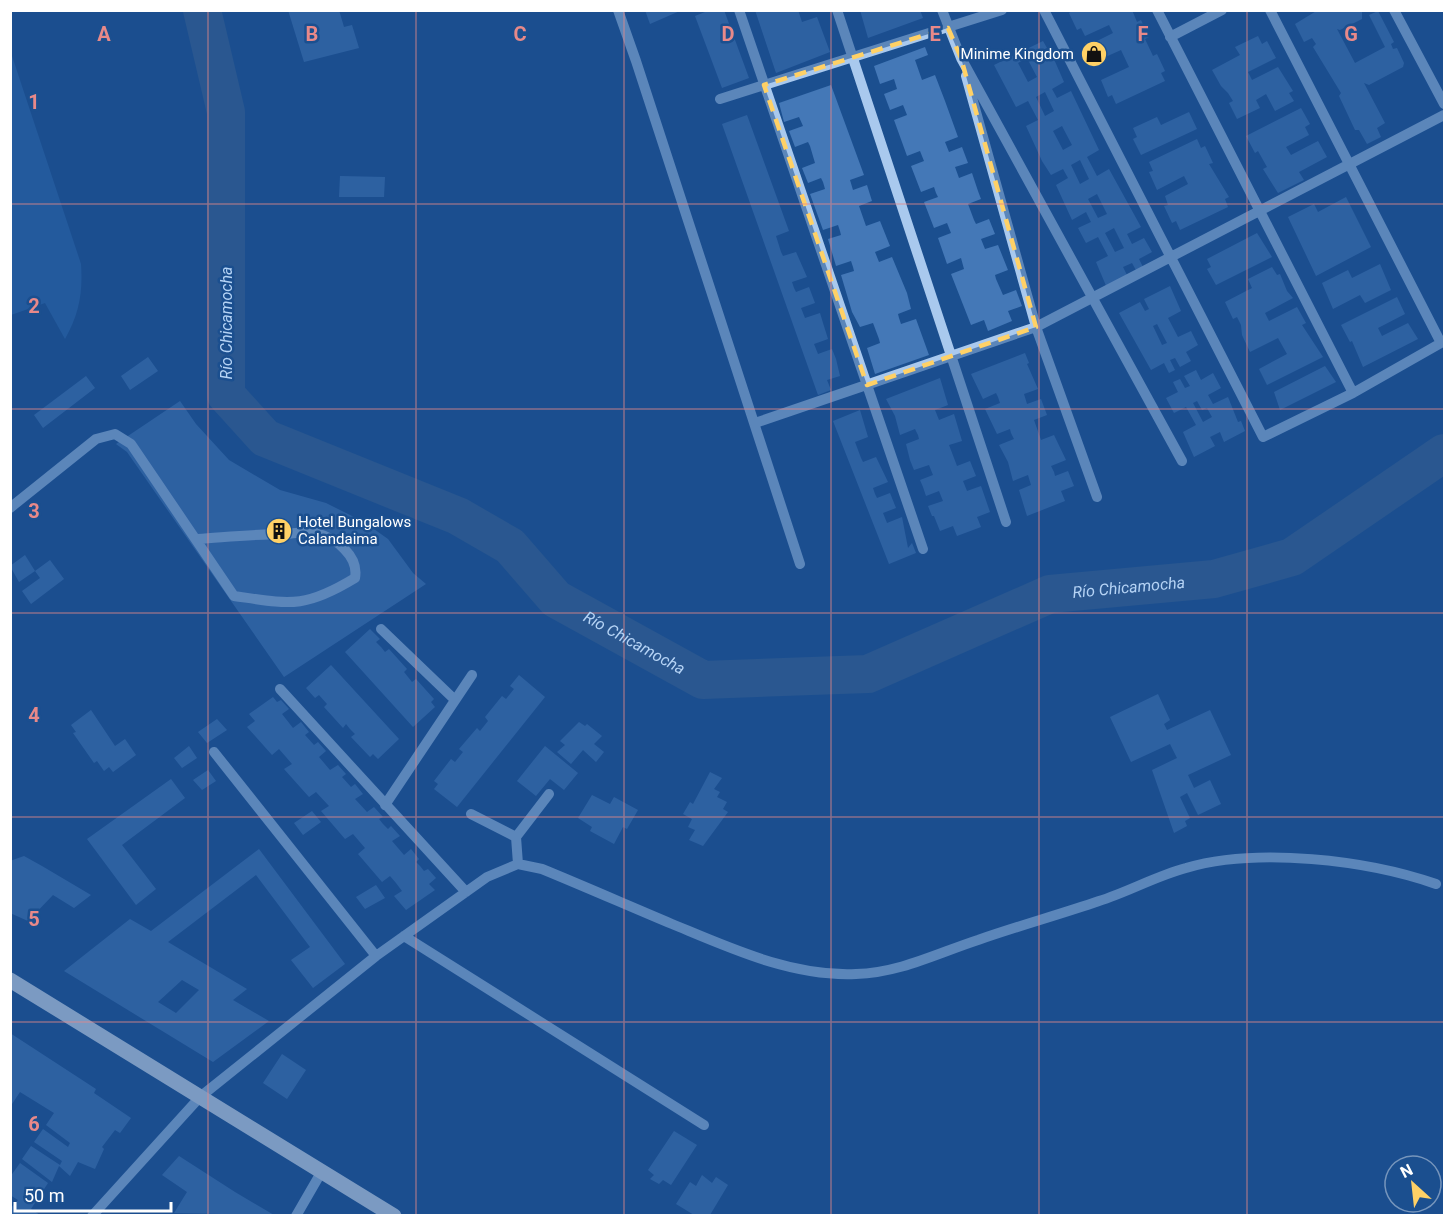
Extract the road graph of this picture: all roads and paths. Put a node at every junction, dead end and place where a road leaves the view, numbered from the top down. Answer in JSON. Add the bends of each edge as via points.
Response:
{"nodes":[{"id":1,"x":618,"y":10,"type":"edge"},
{"id":2,"x":739,"y":10,"type":"edge"},
{"id":3,"x":837,"y":10,"type":"edge"},
{"id":4,"x":942,"y":10,"type":"edge"},
{"id":5,"x":1002,"y":10,"type":"edge"},
{"id":6,"x":1044,"y":10,"type":"edge"},
{"id":7,"x":1157,"y":10,"type":"edge"},
{"id":8,"x":1222,"y":10,"type":"edge"},
{"id":9,"x":1270,"y":10,"type":"edge"},
{"id":10,"x":1394,"y":10,"type":"edge"},
{"id":11,"x":948,"y":28,"type":"junction"},
{"id":12,"x":1170,"y":37,"type":"junction"},
{"id":13,"x":853,"y":58,"type":"junction"},
{"id":14,"x":961,"y":58,"type":"junction"},
{"id":15,"x":764,"y":85,"type":"junction"},
{"id":16,"x":720,"y":99,"type":"dead end"},
{"id":17,"x":1444,"y":104,"type":"edge"},
{"id":18,"x":1444,"y":115,"type":"edge"},
{"id":19,"x":1349,"y":164,"type":"junction"},
{"id":20,"x":1259,"y":210,"type":"junction"},
{"id":21,"x":1170,"y":256,"type":"junction"},
{"id":22,"x":1092,"y":297,"type":"junction"},
{"id":23,"x":1036,"y":327,"type":"junction"},
{"id":24,"x":951,"y":356,"type":"junction"},
{"id":25,"x":867,"y":385,"type":"junction"},
{"id":26,"x":1353,"y":393,"type":"junction"},
{"id":27,"x":755,"y":423,"type":"junction"},
{"id":28,"x":1182,"y":461,"type":"dead end"},
{"id":29,"x":1097,"y":497,"type":"dead end"},
{"id":30,"x":10,"y":508,"type":"edge"},
{"id":31,"x":1006,"y":522,"type":"dead end"},
{"id":32,"x":198,"y":539,"type":"junction"},
{"id":33,"x":922,"y":549,"type":"dead end"},
{"id":34,"x":800,"y":564,"type":"dead end"},
{"id":35,"x":381,"y":629,"type":"dead end"},
{"id":36,"x":472,"y":675,"type":"dead end"},
{"id":37,"x":280,"y":689,"type":"dead end"},
{"id":38,"x":455,"y":700,"type":"junction"},
{"id":39,"x":214,"y":752,"type":"dead end"},
{"id":40,"x":549,"y":794,"type":"dead end"},
{"id":41,"x":385,"y":806,"type":"junction"},
{"id":42,"x":471,"y":814,"type":"dead end"},
{"id":43,"x":516,"y":837,"type":"junction"},
{"id":44,"x":518,"y":864,"type":"junction"},
{"id":45,"x":1436,"y":884,"type":"dead end"},
{"id":46,"x":466,"y":892,"type":"junction"},
{"id":47,"x":404,"y":936,"type":"junction"},
{"id":48,"x":376,"y":956,"type":"junction"},
{"id":49,"x":10,"y":981,"type":"edge"},
{"id":50,"x":200,"y":1097,"type":"junction"},
{"id":51,"x":704,"y":1125,"type":"dead end"},
{"id":52,"x":322,"y":1171,"type":"junction"},
{"id":53,"x":92,"y":1215,"type":"edge"},
{"id":54,"x":296,"y":1215,"type":"edge"},
{"id":55,"x":394,"y":1215,"type":"edge"}],
"edges":[{"from":1,"to":27,"type":"street"},
{"from":2,"to":15,"type":"street"},
{"from":3,"to":13,"type":"street"},
{"from":4,"to":11,"type":"street"},
{"from":5,"to":11,"type":"street"},
{"from":6,"to":21,"type":"street"},
{"from":7,"to":12,"type":"street"},
{"from":8,"to":12,"type":"street"},
{"from":9,"to":19,"type":"street"},
{"from":10,"to":17,"type":"street"},
{"from":11,"to":13,"type":"street"},
{"from":11,"to":14,"type":"street"},
{"from":12,"to":20,"type":"street"},
{"from":13,"to":15,"type":"street"},
{"from":13,"to":24,"type":"street"},
{"from":14,"to":22,"type":"street"},
{"from":14,"to":23,"type":"street"},
{"from":15,"to":16,"type":"street"},
{"from":15,"to":25,"type":"street"},
{"from":18,"to":19,"type":"street"},
{"from":19,"to":20,"type":"street"},
{"from":19,"to":26,"type":"street","via":[[1441,343]]},
{"from":20,"to":21,"type":"street"},
{"from":20,"to":26,"type":"street"},
{"from":21,"to":22,"type":"street"},
{"from":21,"to":26,"type":"street","via":[[1263,437]]},
{"from":22,"to":23,"type":"street"},
{"from":22,"to":28,"type":"street"},
{"from":23,"to":24,"type":"street"},
{"from":23,"to":29,"type":"street"},
{"from":24,"to":25,"type":"street"},
{"from":24,"to":31,"type":"street"},
{"from":25,"to":27,"type":"street"},
{"from":25,"to":33,"type":"street"},
{"from":27,"to":34,"type":"street"},
{"from":30,"to":32,"type":"street","via":[[96,439],[115,434],[131,444]]},
{"from":32,"to":32,"type":"street","via":[[234,596],[287,603],[313,600],[355,578],[357,569],[350,554],[339,544],[316,533]]},
{"from":35,"to":38,"type":"street"},
{"from":36,"to":38,"type":"street"},
{"from":37,"to":41,"type":"street"},
{"from":38,"to":41,"type":"street"},
{"from":39,"to":48,"type":"street"},
{"from":40,"to":43,"type":"street"},
{"from":41,"to":46,"type":"street"},
{"from":42,"to":43,"type":"street"},
{"from":43,"to":44,"type":"street"},
{"from":44,"to":45,"type":"street","via":[[542,869],[737,951],[800,969],[848,974],[895,969],[1189,867],[1285,858],[1399,871]]},
{"from":44,"to":46,"type":"street","via":[[487,877]]},
{"from":46,"to":47,"type":"street"},
{"from":47,"to":48,"type":"street"},
{"from":47,"to":51,"type":"street"},
{"from":48,"to":50,"type":"street"},
{"from":49,"to":50,"type":"main road"},
{"from":50,"to":52,"type":"main road"},
{"from":50,"to":53,"type":"street"},
{"from":52,"to":54,"type":"street"},
{"from":52,"to":55,"type":"main road"}]}
